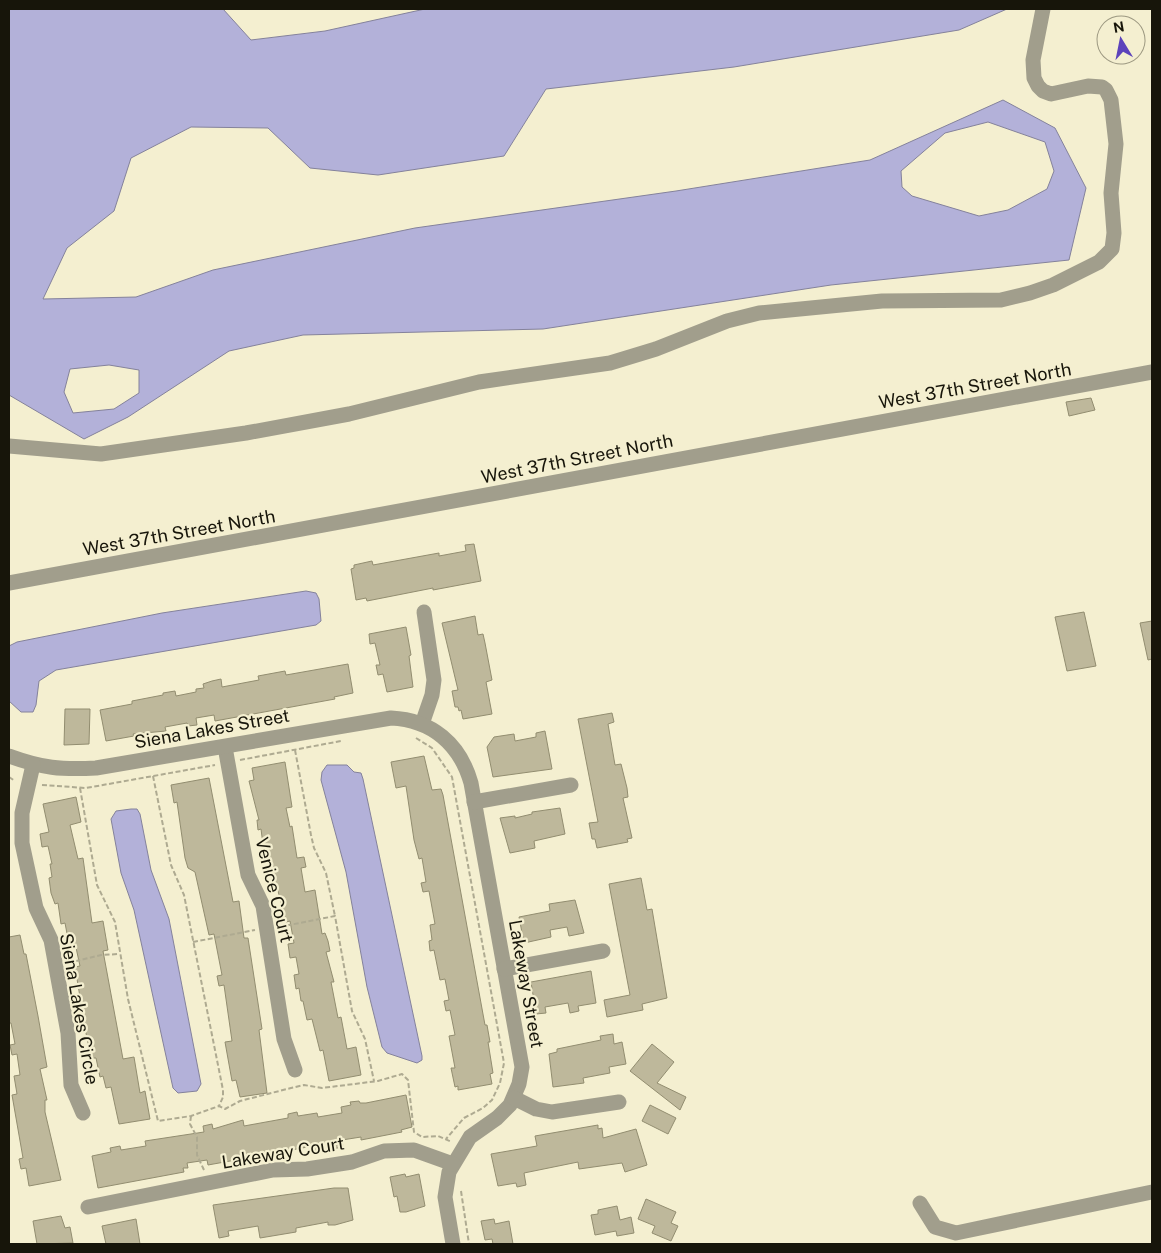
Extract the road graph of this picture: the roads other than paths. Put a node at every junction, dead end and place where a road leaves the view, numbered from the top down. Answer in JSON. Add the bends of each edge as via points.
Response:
{"nodes":[{"id":1,"x":1043,"y":9,"type":"edge"},
{"id":2,"x":1152,"y":372,"type":"edge"},
{"id":3,"x":9,"y":446,"type":"edge"},
{"id":4,"x":9,"y":583,"type":"edge"},
{"id":5,"x":424,"y":612,"type":"dead end"},
{"id":6,"x":418,"y":730,"type":"junction"},
{"id":7,"x":225,"y":747,"type":"junction"},
{"id":8,"x":9,"y":756,"type":"edge"},
{"id":9,"x":33,"y":765,"type":"junction"},
{"id":10,"x":571,"y":785,"type":"dead end"},
{"id":11,"x":474,"y":802,"type":"junction"},
{"id":12,"x":603,"y":951,"type":"dead end"},
{"id":13,"x":504,"y":969,"type":"junction"},
{"id":14,"x":295,"y":1070,"type":"dead end"},
{"id":15,"x":514,"y":1098,"type":"junction"},
{"id":16,"x":619,"y":1102,"type":"dead end"},
{"id":17,"x":83,"y":1113,"type":"dead end"},
{"id":18,"x":452,"y":1164,"type":"junction"},
{"id":19,"x":1152,"y":1192,"type":"edge"},
{"id":20,"x":920,"y":1203,"type":"dead end"},
{"id":21,"x":88,"y":1207,"type":"dead end"},
{"id":22,"x":453,"y":1244,"type":"edge"}],
"edges":[{"from":1,"to":3,"type":"street","via":[[1033,60],[1038,86],[1051,94],[1088,86],[1102,87],[1111,100],[1116,144],[1111,193],[1112,249],[1099,262],[1052,285],[1001,300],[882,301],[759,312],[610,363],[479,382],[349,414],[227,436],[101,454]]},
{"from":2,"to":4,"type":"street","name":"West 37th Street North"},
{"from":5,"to":6,"type":"street","via":[[434,680],[432,695]]},
{"from":6,"to":7,"type":"street","name":"Siena Lakes Street","via":[[400,718],[375,719]]},
{"from":6,"to":11,"type":"street","name":"Lakeway Street","via":[[440,734],[456,749],[467,769]]},
{"from":7,"to":9,"type":"street","name":"Siena Lakes Street","via":[[96,768],[63,770]]},
{"from":7,"to":14,"type":"street","name":"Venice Court","via":[[248,876],[263,906],[284,1040]]},
{"from":8,"to":9,"type":"street","name":"Siena Lakes Street"},
{"from":9,"to":17,"type":"street","name":"Siena Lakes Circle","via":[[22,813],[22,842],[36,908],[51,940],[68,1033],[71,1085]]},
{"from":10,"to":11,"type":"street"},
{"from":11,"to":13,"type":"street","name":"Lakeway Street"},
{"from":12,"to":13,"type":"street"},
{"from":13,"to":15,"type":"street","name":"Lakeway Street","via":[[522,1067]]},
{"from":15,"to":16,"type":"street","via":[[536,1109],[552,1112]]},
{"from":15,"to":18,"type":"street","name":"Lakeway Street","via":[[504,1112],[474,1133]]},
{"from":18,"to":21,"type":"street","name":"Lakeway Court","via":[[430,1154],[399,1149],[338,1165],[273,1170]]},
{"from":18,"to":22,"type":"street","name":"Lakeway Street","via":[[446,1197]]},
{"from":19,"to":20,"type":"street","via":[[956,1233],[935,1227]]}]}
